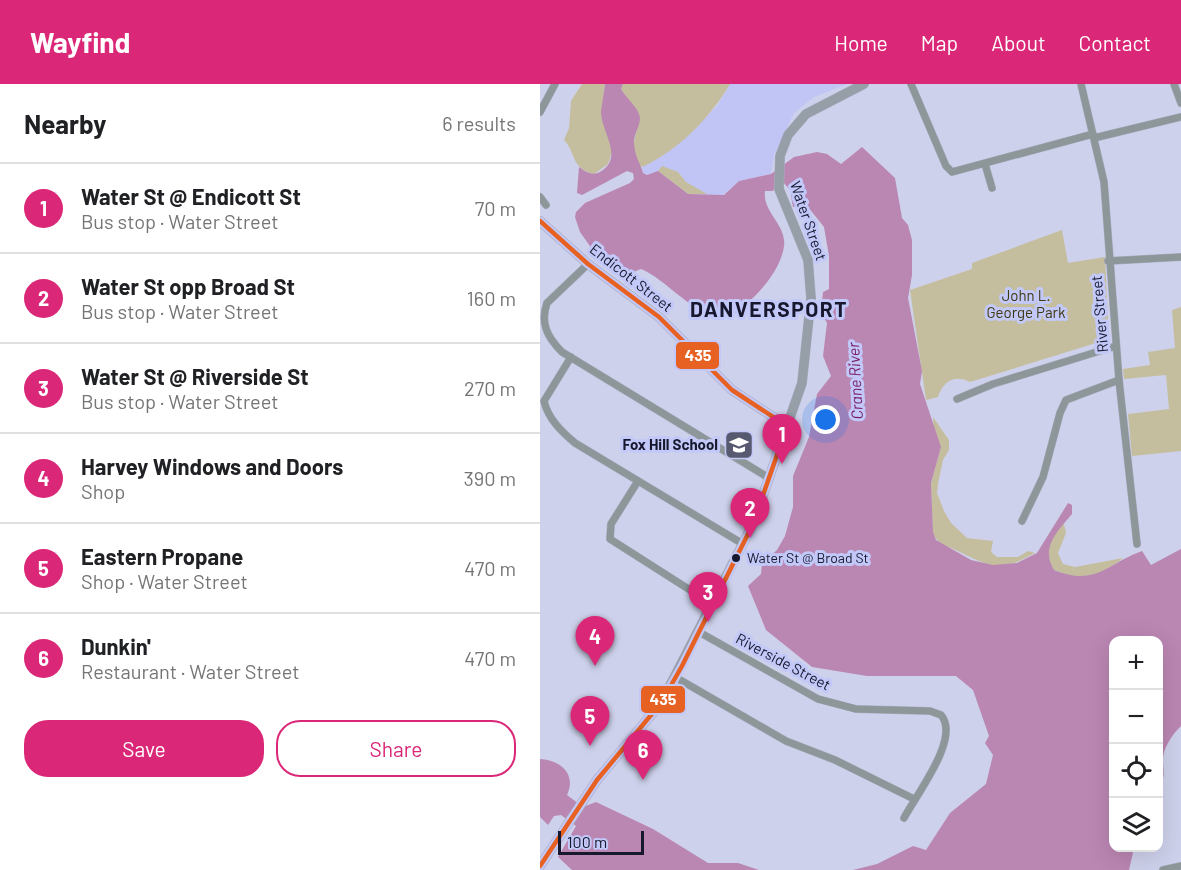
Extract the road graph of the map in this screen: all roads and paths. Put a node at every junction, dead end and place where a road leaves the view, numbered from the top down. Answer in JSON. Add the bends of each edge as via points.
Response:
{"nodes":[{"id":1,"x":555,"y":84,"type":"edge"},
{"id":2,"x":864,"y":84,"type":"edge"},
{"id":3,"x":911,"y":84,"type":"edge"},
{"id":4,"x":1081,"y":84,"type":"edge"},
{"id":5,"x":1174,"y":84,"type":"edge"},
{"id":6,"x":1181,"y":103,"type":"edge"},
{"id":7,"x":540,"y":112,"type":"edge"},
{"id":8,"x":1181,"y":117,"type":"edge"},
{"id":9,"x":1094,"y":136,"type":"junction"},
{"id":10,"x":985,"y":164,"type":"junction"},
{"id":11,"x":992,"y":188,"type":"dead end"},
{"id":12,"x":540,"y":197,"type":"edge"},
{"id":13,"x":546,"y":205,"type":"dead end"},
{"id":14,"x":542,"y":223,"type":"edge"},
{"id":15,"x":1181,"y":256,"type":"edge"},
{"id":16,"x":1108,"y":261,"type":"junction"},
{"id":17,"x":588,"y":264,"type":"junction"},
{"id":18,"x":1116,"y":346,"type":"junction"},
{"id":19,"x":571,"y":357,"type":"junction"},
{"id":20,"x":1119,"y":380,"type":"junction"},
{"id":21,"x":957,"y":399,"type":"dead end"},
{"id":22,"x":787,"y":426,"type":"junction"},
{"id":23,"x":769,"y":478,"type":"junction"},
{"id":24,"x":638,"y":481,"type":"junction"},
{"id":25,"x":1022,"y":521,"type":"dead end"},
{"id":26,"x":743,"y":544,"type":"junction"},
{"id":27,"x":1137,"y":544,"type":"dead end"},
{"id":28,"x":712,"y":604,"type":"junction"},
{"id":29,"x":699,"y":632,"type":"junction"},
{"id":30,"x":675,"y":677,"type":"junction"},
{"id":31,"x":914,"y":799,"type":"junction"},
{"id":32,"x":904,"y":818,"type":"dead end"},
{"id":33,"x":552,"y":847,"type":"junction"},
{"id":34,"x":540,"y":859,"type":"edge"},
{"id":35,"x":540,"y":866,"type":"edge"},
{"id":36,"x":1181,"y":866,"type":"edge"},
{"id":37,"x":1163,"y":870,"type":"edge"}],
"edges":[{"from":1,"to":7,"type":"street"},
{"from":2,"to":22,"type":"main road","name":"Water Street","via":[[818,105],[801,118],[788,135],[779,162],[779,189],[808,260],[811,288],[804,370]]},
{"from":3,"to":10,"type":"street","via":[[948,169],[954,172]]},
{"from":4,"to":9,"type":"street","name":"River Street"},
{"from":5,"to":6,"type":"street"},
{"from":8,"to":9,"type":"street"},
{"from":9,"to":10,"type":"street"},
{"from":9,"to":16,"type":"street","name":"River Street","via":[[1104,182]]},
{"from":10,"to":11,"type":"street"},
{"from":12,"to":13,"type":"street"},
{"from":14,"to":17,"type":"main road","name":"Endicott Street"},
{"from":15,"to":16,"type":"street"},
{"from":16,"to":18,"type":"street","name":"River Street"},
{"from":17,"to":19,"type":"street","via":[[552,297],[544,311],[546,333]]},
{"from":17,"to":22,"type":"main road","name":"Endicott Street","via":[[658,317],[732,390]]},
{"from":18,"to":20,"type":"street","name":"River Street"},
{"from":18,"to":21,"type":"street"},
{"from":19,"to":23,"type":"street"},
{"from":19,"to":24,"type":"street","via":[[546,396],[546,409],[566,435]]},
{"from":20,"to":25,"type":"street","via":[[1066,400],[1043,477]]},
{"from":20,"to":27,"type":"street","name":"River Street"},
{"from":22,"to":23,"type":"main road","name":"Water Street"},
{"from":23,"to":26,"type":"main road","name":"Water Street"},
{"from":24,"to":26,"type":"street"},
{"from":24,"to":28,"type":"street","via":[[611,524],[610,539]]},
{"from":26,"to":28,"type":"main road","name":"Water Street"},
{"from":28,"to":29,"type":"main road","name":"Water Street"},
{"from":29,"to":30,"type":"main road","name":"Water Street"},
{"from":29,"to":31,"type":"street","name":"Riverside Street","via":[[818,699],[856,710],[930,711],[941,715],[947,726],[946,742]]},
{"from":30,"to":31,"type":"street","via":[[786,741]]},
{"from":30,"to":33,"type":"main road","name":"Water Street","via":[[661,703],[588,794]]},
{"from":31,"to":32,"type":"street"},
{"from":33,"to":34,"type":"main road","name":"Water Street"},
{"from":33,"to":35,"type":"main road","name":"Water Street"},
{"from":36,"to":37,"type":"street"}]}
